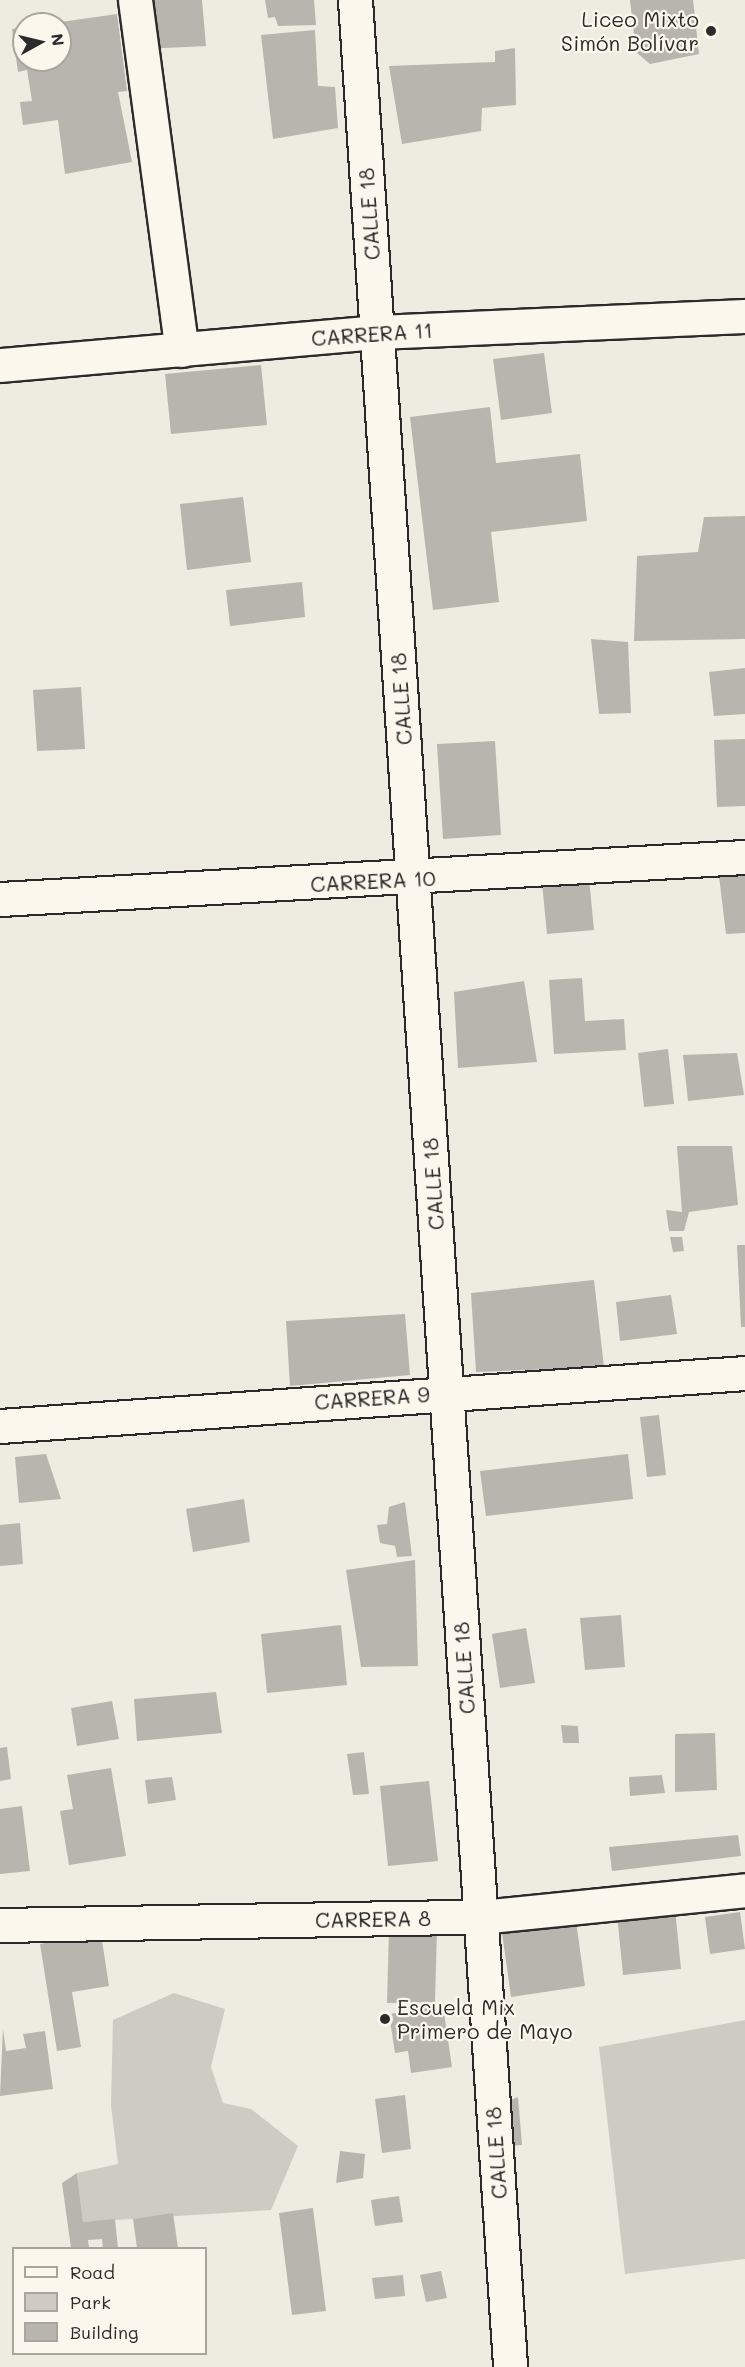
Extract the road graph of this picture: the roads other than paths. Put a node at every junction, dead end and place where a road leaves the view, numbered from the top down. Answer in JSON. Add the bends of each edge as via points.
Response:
{"nodes":[{"id":1,"x":135,"y":0,"type":"edge"},
{"id":2,"x":355,"y":0,"type":"edge"},
{"id":3,"x":745,"y":316,"type":"edge"},
{"id":4,"x":377,"y":332,"type":"junction"},
{"id":5,"x":182,"y":350,"type":"junction"},
{"id":6,"x":0,"y":365,"type":"edge"},
{"id":7,"x":745,"y":858,"type":"edge"},
{"id":8,"x":412,"y":879,"type":"junction"},
{"id":9,"x":0,"y":899,"type":"edge"},
{"id":10,"x":745,"y":1373,"type":"edge"},
{"id":11,"x":446,"y":1392,"type":"junction"},
{"id":12,"x":0,"y":1426,"type":"edge"},
{"id":13,"x":745,"y":1890,"type":"edge"},
{"id":14,"x":481,"y":1917,"type":"junction"},
{"id":15,"x":0,"y":1925,"type":"edge"},
{"id":16,"x":510,"y":2367,"type":"edge"}],
"edges":[{"from":1,"to":5,"type":"street"},
{"from":2,"to":4,"type":"street","name":"CALLE 18"},
{"from":3,"to":4,"type":"street","name":"CARRERA 11"},
{"from":4,"to":5,"type":"street","name":"CARRERA 11"},
{"from":4,"to":8,"type":"street","name":"CALLE 18"},
{"from":5,"to":6,"type":"street","name":"CARRERA 11"},
{"from":7,"to":8,"type":"street","name":"CARRERA 10"},
{"from":8,"to":9,"type":"street","name":"CARRERA 10"},
{"from":8,"to":11,"type":"street","name":"CALLE 18"},
{"from":10,"to":11,"type":"street","name":"CARRERA 9"},
{"from":11,"to":12,"type":"street","name":"CARRERA 9"},
{"from":11,"to":14,"type":"street","name":"CALLE 18"},
{"from":13,"to":14,"type":"street","name":"CARRERA 8"},
{"from":14,"to":15,"type":"street","name":"CARRERA 8"},
{"from":14,"to":16,"type":"street","name":"CALLE 18"}]}
